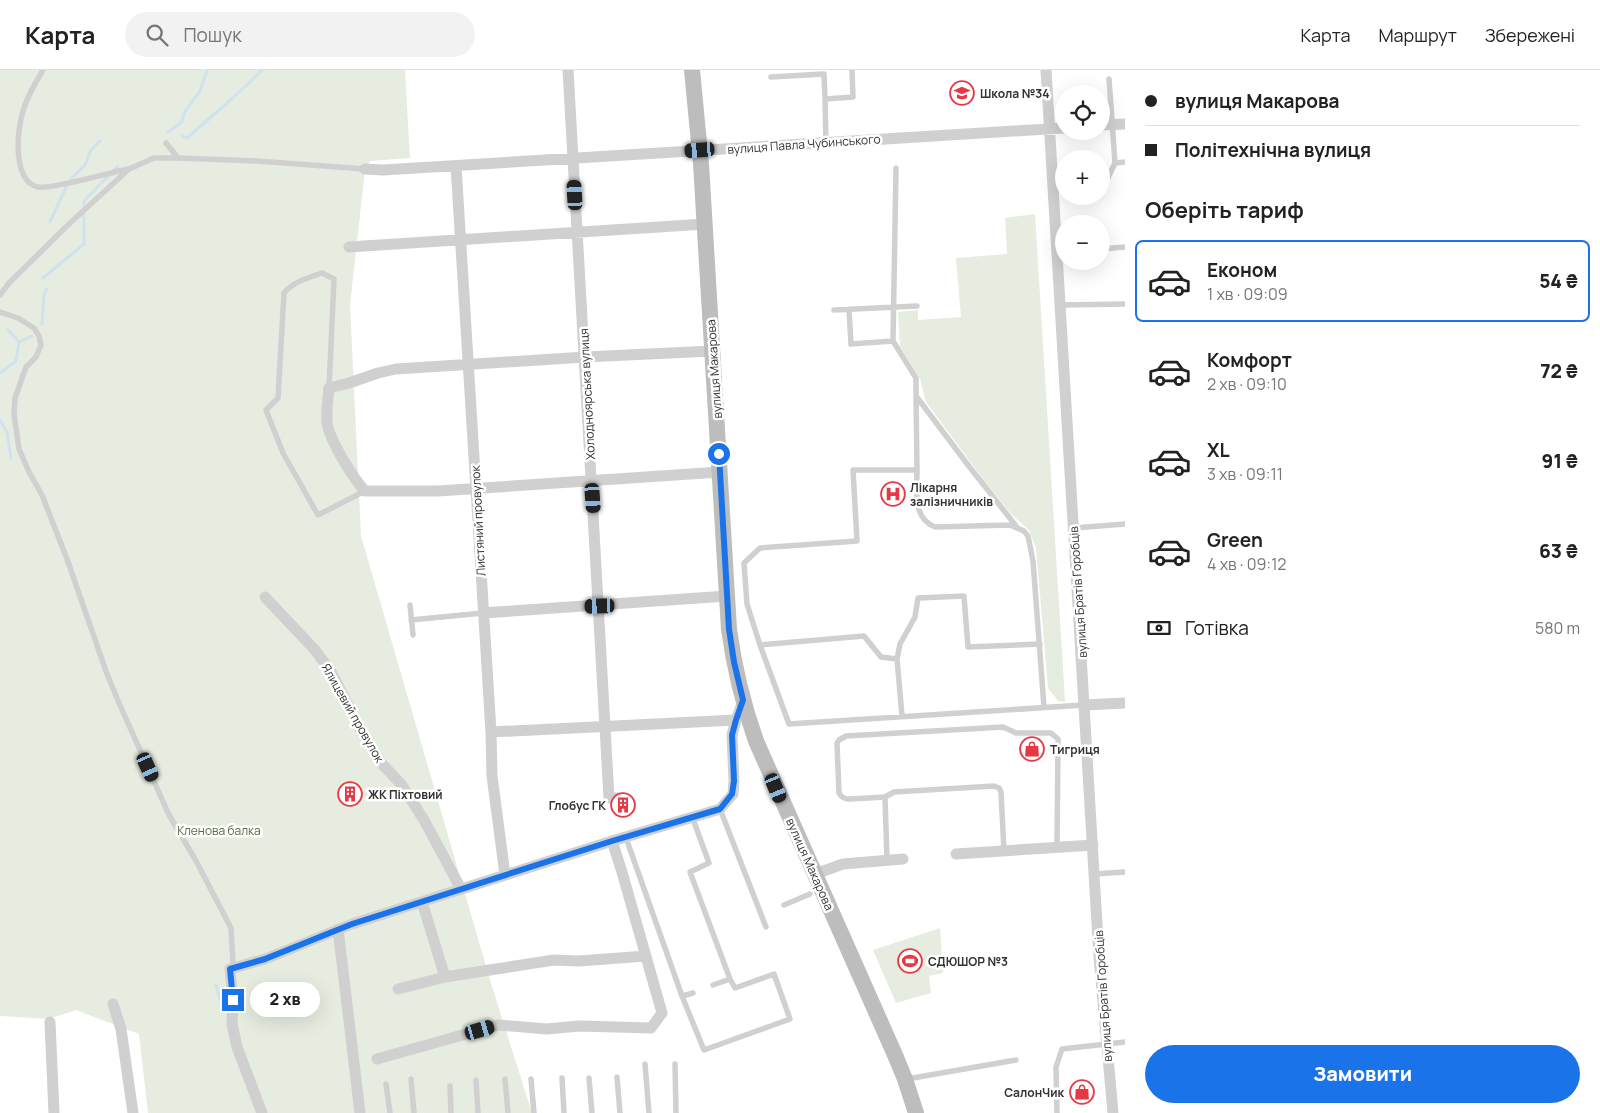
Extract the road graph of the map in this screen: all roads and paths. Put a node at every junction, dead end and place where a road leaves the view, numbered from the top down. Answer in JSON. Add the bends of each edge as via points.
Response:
{"nodes":[{"id":1,"x":43,"y":70,"type":"edge"},
{"id":2,"x":568,"y":70,"type":"edge"},
{"id":3,"x":692,"y":70,"type":"edge"},
{"id":4,"x":852,"y":70,"type":"edge"},
{"id":5,"x":1046,"y":70,"type":"edge"},
{"id":6,"x":771,"y":77,"type":"dead end"},
{"id":7,"x":1109,"y":79,"type":"dead end"},
{"id":8,"x":1109,"y":85,"type":"edge"},
{"id":9,"x":825,"y":99,"type":"junction"},
{"id":10,"x":1125,"y":124,"type":"edge"},
{"id":11,"x":1110,"y":125,"type":"edge"},
{"id":12,"x":1050,"y":128,"type":"junction"},
{"id":13,"x":1055,"y":128,"type":"edge"},
{"id":14,"x":1110,"y":140,"type":"edge"},
{"id":15,"x":826,"y":142,"type":"junction"},
{"id":16,"x":166,"y":144,"type":"dead end"},
{"id":17,"x":700,"y":150,"type":"junction"},
{"id":18,"x":178,"y":158,"type":"junction"},
{"id":19,"x":573,"y":158,"type":"junction"},
{"id":20,"x":1055,"y":161,"type":"edge"},
{"id":21,"x":1125,"y":162,"type":"edge"},
{"id":22,"x":1115,"y":163,"type":"junction"},
{"id":23,"x":456,"y":166,"type":"junction"},
{"id":24,"x":896,"y":168,"type":"dead end"},
{"id":25,"x":129,"y":169,"type":"junction"},
{"id":26,"x":365,"y":169,"type":"joint"},
{"id":27,"x":1110,"y":174,"type":"edge"},
{"id":28,"x":705,"y":224,"type":"junction"},
{"id":29,"x":577,"y":232,"type":"junction"},
{"id":30,"x":461,"y":240,"type":"junction"},
{"id":31,"x":350,"y":247,"type":"dead end"},
{"id":32,"x":1125,"y":247,"type":"edge"},
{"id":33,"x":1110,"y":248,"type":"edge"},
{"id":34,"x":1061,"y":270,"type":"edge"},
{"id":35,"x":0,"y":295,"type":"edge"},
{"id":36,"x":1125,"y":304,"type":"edge"},
{"id":37,"x":1061,"y":305,"type":"junction"},
{"id":38,"x":917,"y":306,"type":"dead end"},
{"id":39,"x":893,"y":307,"type":"junction"},
{"id":40,"x":849,"y":309,"type":"junction"},
{"id":41,"x":834,"y":310,"type":"dead end"},
{"id":42,"x":0,"y":312,"type":"edge"},
{"id":43,"x":893,"y":341,"type":"junction"},
{"id":44,"x":712,"y":351,"type":"junction"},
{"id":45,"x":585,"y":357,"type":"junction"},
{"id":46,"x":468,"y":364,"type":"junction"},
{"id":47,"x":328,"y":388,"type":"junction"},
{"id":48,"x":916,"y":396,"type":"junction"},
{"id":49,"x":917,"y":470,"type":"junction"},
{"id":50,"x":720,"y":472,"type":"junction"},
{"id":51,"x":592,"y":480,"type":"junction"},
{"id":52,"x":476,"y":489,"type":"junction"},
{"id":53,"x":365,"y":491,"type":"junction"},
{"id":54,"x":1125,"y":524,"type":"edge"},
{"id":55,"x":1016,"y":526,"type":"junction"},
{"id":56,"x":1074,"y":528,"type":"junction"},
{"id":57,"x":265,"y":596,"type":"dead end"},
{"id":58,"x":727,"y":596,"type":"junction"},
{"id":59,"x":410,"y":605,"type":"dead end"},
{"id":60,"x":600,"y":606,"type":"junction"},
{"id":61,"x":483,"y":613,"type":"junction"},
{"id":62,"x":411,"y":620,"type":"junction"},
{"id":63,"x":413,"y":634,"type":"dead end"},
{"id":64,"x":1040,"y":644,"type":"junction"},
{"id":65,"x":760,"y":645,"type":"junction"},
{"id":66,"x":897,"y":659,"type":"junction"},
{"id":67,"x":743,"y":700,"type":"junction"},
{"id":68,"x":1125,"y":703,"type":"edge"},
{"id":69,"x":1084,"y":705,"type":"junction"},
{"id":70,"x":1044,"y":708,"type":"junction"},
{"id":71,"x":902,"y":716,"type":"junction"},
{"id":72,"x":736,"y":720,"type":"junction"},
{"id":73,"x":606,"y":726,"type":"junction"},
{"id":74,"x":491,"y":732,"type":"junction"},
{"id":75,"x":885,"y":797,"type":"junction"},
{"id":76,"x":620,"y":798,"type":"dead end"},
{"id":77,"x":720,"y":809,"type":"junction"},
{"id":78,"x":693,"y":819,"type":"junction"},
{"id":79,"x":626,"y":838,"type":"junction"},
{"id":80,"x":612,"y":841,"type":"junction"},
{"id":81,"x":1093,"y":845,"type":"junction"},
{"id":82,"x":1057,"y":847,"type":"junction"},
{"id":83,"x":1004,"y":851,"type":"junction"},
{"id":84,"x":956,"y":854,"type":"dead end"},
{"id":85,"x":903,"y":859,"type":"dead end"},
{"id":86,"x":887,"y":860,"type":"junction"},
{"id":87,"x":1125,"y":872,"type":"edge"},
{"id":88,"x":815,"y":874,"type":"junction"},
{"id":89,"x":1094,"y":874,"type":"junction"},
{"id":90,"x":505,"y":876,"type":"junction"},
{"id":91,"x":460,"y":889,"type":"junction"},
{"id":92,"x":810,"y":894,"type":"dead end"},
{"id":93,"x":422,"y":902,"type":"junction"},
{"id":94,"x":784,"y":906,"type":"dead end"},
{"id":95,"x":766,"y":927,"type":"dead end"},
{"id":96,"x":338,"y":929,"type":"junction"},
{"id":97,"x":646,"y":956,"type":"junction"},
{"id":98,"x":230,"y":969,"type":"junction"},
{"id":99,"x":446,"y":977,"type":"junction"},
{"id":100,"x":730,"y":979,"type":"junction"},
{"id":101,"x":713,"y":986,"type":"dead end"},
{"id":102,"x":398,"y":989,"type":"dead end"},
{"id":103,"x":693,"y":993,"type":"dead end"},
{"id":104,"x":682,"y":996,"type":"junction"},
{"id":105,"x":113,"y":1004,"type":"dead end"},
{"id":106,"x":50,"y":1022,"type":"dead end"},
{"id":107,"x":1125,"y":1042,"type":"edge"},
{"id":108,"x":1106,"y":1043,"type":"junction"},
{"id":109,"x":377,"y":1060,"type":"dead end"},
{"id":110,"x":1016,"y":1060,"type":"dead end"},
{"id":111,"x":645,"y":1064,"type":"dead end"},
{"id":112,"x":674,"y":1064,"type":"dead end"},
{"id":113,"x":617,"y":1077,"type":"dead end"},
{"id":114,"x":562,"y":1078,"type":"dead end"},
{"id":115,"x":589,"y":1078,"type":"dead end"},
{"id":116,"x":411,"y":1079,"type":"dead end"},
{"id":117,"x":505,"y":1079,"type":"dead end"},
{"id":118,"x":531,"y":1079,"type":"dead end"},
{"id":119,"x":905,"y":1079,"type":"junction"},
{"id":120,"x":476,"y":1080,"type":"dead end"},
{"id":121,"x":386,"y":1084,"type":"dead end"},
{"id":122,"x":450,"y":1086,"type":"dead end"},
{"id":123,"x":54,"y":1113,"type":"edge"},
{"id":124,"x":133,"y":1113,"type":"edge"},
{"id":125,"x":262,"y":1113,"type":"edge"},
{"id":126,"x":360,"y":1113,"type":"edge"},
{"id":127,"x":390,"y":1113,"type":"edge"},
{"id":128,"x":414,"y":1113,"type":"edge"},
{"id":129,"x":451,"y":1113,"type":"edge"},
{"id":130,"x":478,"y":1113,"type":"edge"},
{"id":131,"x":508,"y":1113,"type":"edge"},
{"id":132,"x":534,"y":1113,"type":"edge"},
{"id":133,"x":564,"y":1113,"type":"edge"},
{"id":134,"x":592,"y":1113,"type":"edge"},
{"id":135,"x":620,"y":1113,"type":"edge"},
{"id":136,"x":649,"y":1113,"type":"edge"},
{"id":137,"x":676,"y":1113,"type":"edge"},
{"id":138,"x":916,"y":1113,"type":"edge"},
{"id":139,"x":1057,"y":1113,"type":"edge"},
{"id":140,"x":1113,"y":1113,"type":"edge"}],
"edges":[{"from":1,"to":25,"type":"lane","via":[[22,112],[18,140],[20,168],[29,183],[39,188]]},
{"from":2,"to":19,"type":"street","name":"Холодноярська вулиця"},
{"from":3,"to":17,"type":"street","name":"вулиця Макарова"},
{"from":4,"to":9,"type":"lane","via":[[853,96]]},
{"from":5,"to":12,"type":"street","name":"вулиця Братів Горобців"},
{"from":6,"to":9,"type":"lane","via":[[824,74]]},
{"from":7,"to":8,"type":"lane"},
{"from":9,"to":15,"type":"lane"},
{"from":10,"to":11,"type":"street"},
{"from":12,"to":13,"type":"street","name":"вулиця Павла Чубинського"},
{"from":12,"to":15,"type":"street","name":"вулиця Павла Чубинського"},
{"from":12,"to":20,"type":"street","name":"вулиця Братів Горобців"},
{"from":14,"to":22,"type":"lane"},
{"from":15,"to":17,"type":"street","name":"вулиця Павла Чубинського"},
{"from":16,"to":18,"type":"lane"},
{"from":17,"to":19,"type":"street","name":"вулиця Павла Чубинського"},
{"from":17,"to":28,"type":"street","name":"вулиця Макарова"},
{"from":18,"to":25,"type":"lane","via":[[154,158]]},
{"from":18,"to":26,"type":"lane"},
{"from":19,"to":23,"type":"street","name":"вулиця Павла Чубинського"},
{"from":19,"to":29,"type":"street","name":"Холодноярська вулиця"},
{"from":21,"to":22,"type":"lane"},
{"from":22,"to":27,"type":"lane"},
{"from":23,"to":26,"type":"street","name":"вулиця Павла Чубинського"},
{"from":23,"to":30,"type":"street","name":"Листяний провулок"},
{"from":24,"to":39,"type":"lane"},
{"from":25,"to":35,"type":"lane","via":[[70,222]]},
{"from":28,"to":29,"type":"street"},
{"from":28,"to":44,"type":"street","name":"вулиця Макарова"},
{"from":29,"to":30,"type":"street"},
{"from":29,"to":45,"type":"street","name":"Холодноярська вулиця"},
{"from":30,"to":31,"type":"street"},
{"from":30,"to":46,"type":"street","name":"Листяний провулок"},
{"from":32,"to":33,"type":"lane"},
{"from":34,"to":37,"type":"street","name":"вулиця Братів Горобців"},
{"from":36,"to":37,"type":"lane"},
{"from":37,"to":56,"type":"street","name":"вулиця Братів Горобців"},
{"from":38,"to":39,"type":"lane"},
{"from":39,"to":40,"type":"lane"},
{"from":39,"to":43,"type":"lane"},
{"from":40,"to":41,"type":"lane"},
{"from":40,"to":43,"type":"lane","via":[[851,344]]},
{"from":42,"to":98,"type":"lane","via":[[18,318],[34,328],[39,336],[36,356],[26,368],[15,398],[19,449],[63,548],[119,703],[169,815],[231,928],[233,962]]},
{"from":43,"to":48,"type":"lane","via":[[916,378]]},
{"from":44,"to":45,"type":"street"},
{"from":44,"to":50,"type":"street","name":"вулиця Макарова"},
{"from":45,"to":46,"type":"street"},
{"from":45,"to":51,"type":"street","name":"Холодноярська вулиця"},
{"from":46,"to":47,"type":"street","via":[[378,373]]},
{"from":46,"to":52,"type":"street","name":"Листяний провулок"},
{"from":47,"to":53,"type":"street","via":[[329,430]]},
{"from":47,"to":53,"type":"lane","via":[[334,279],[322,273],[289,286],[284,293],[278,398],[266,410],[284,453],[318,515]]},
{"from":48,"to":49,"type":"lane"},
{"from":48,"to":55,"type":"lane"},
{"from":49,"to":55,"type":"lane","via":[[917,500],[920,516],[926,524],[935,527]]},
{"from":49,"to":65,"type":"lane","via":[[854,470],[857,541],[760,548],[744,563],[747,604]]},
{"from":50,"to":51,"type":"street"},
{"from":50,"to":58,"type":"street","name":"вулиця Макарова"},
{"from":51,"to":52,"type":"street"},
{"from":51,"to":60,"type":"street","name":"Холодноярська вулиця"},
{"from":52,"to":53,"type":"street"},
{"from":52,"to":61,"type":"street","name":"Листяний провулок"},
{"from":54,"to":56,"type":"lane"},
{"from":55,"to":64,"type":"lane","via":[[1028,536],[1032,552]]},
{"from":56,"to":69,"type":"street","name":"вулиця Братів Горобців"},
{"from":57,"to":91,"type":"street","name":"Ялицевий провулок","via":[[330,670],[366,740],[401,784],[424,820]]},
{"from":58,"to":60,"type":"street"},
{"from":58,"to":67,"type":"street","name":"вулиця Макарова","via":[[732,651]]},
{"from":59,"to":62,"type":"lane"},
{"from":60,"to":61,"type":"street"},
{"from":60,"to":73,"type":"street","name":"Холодноярська вулиця"},
{"from":61,"to":62,"type":"lane"},
{"from":61,"to":74,"type":"street","name":"Листяний провулок"},
{"from":62,"to":63,"type":"lane"},
{"from":64,"to":66,"type":"lane","via":[[968,647],[964,596],[918,598],[915,617],[900,644]]},
{"from":64,"to":70,"type":"lane"},
{"from":65,"to":66,"type":"lane","via":[[864,636],[881,657]]},
{"from":65,"to":71,"type":"lane","via":[[789,724]]},
{"from":66,"to":71,"type":"lane"},
{"from":67,"to":72,"type":"street"},
{"from":67,"to":88,"type":"street","name":"вулиця Макарова","via":[[756,741]]},
{"from":68,"to":69,"type":"street"},
{"from":69,"to":70,"type":"lane"},
{"from":69,"to":81,"type":"street","name":"вулиця Братів Горобців"},
{"from":70,"to":71,"type":"lane"},
{"from":72,"to":73,"type":"street"},
{"from":72,"to":77,"type":"street","via":[[732,735],[734,787]]},
{"from":73,"to":74,"type":"street"},
{"from":73,"to":76,"type":"street","name":"Холодноярська вулиця","via":[[610,798]]},
{"from":74,"to":90,"type":"street","name":"Листяний провулок","via":[[492,776]]},
{"from":75,"to":82,"type":"lane","via":[[845,799],[841,796],[837,743],[841,737],[1003,728],[1016,733],[1051,733],[1058,739]]},
{"from":75,"to":83,"type":"lane","via":[[894,792],[999,788]]},
{"from":75,"to":86,"type":"lane"},
{"from":77,"to":78,"type":"street"},
{"from":77,"to":95,"type":"lane"},
{"from":78,"to":79,"type":"street"},
{"from":78,"to":100,"type":"lane","via":[[709,862],[690,872]]},
{"from":79,"to":80,"type":"street"},
{"from":79,"to":104,"type":"lane"},
{"from":80,"to":90,"type":"street"},
{"from":80,"to":97,"type":"street"},
{"from":81,"to":82,"type":"street"},
{"from":81,"to":89,"type":"street","name":"вулиця Братів Горобців"},
{"from":82,"to":83,"type":"street"},
{"from":83,"to":84,"type":"street"},
{"from":85,"to":86,"type":"street"},
{"from":86,"to":88,"type":"street","via":[[843,864]]},
{"from":87,"to":89,"type":"lane"},
{"from":88,"to":119,"type":"street","name":"вулиця Макарова"},
{"from":89,"to":108,"type":"street","name":"вулиця Братів Горобців"},
{"from":90,"to":91,"type":"street"},
{"from":91,"to":93,"type":"street"},
{"from":92,"to":94,"type":"lane"},
{"from":93,"to":96,"type":"street"},
{"from":93,"to":99,"type":"street"},
{"from":96,"to":98,"type":"street","via":[[265,959]]},
{"from":96,"to":126,"type":"street"},
{"from":97,"to":99,"type":"street","via":[[554,960]]},
{"from":97,"to":109,"type":"street","via":[[662,1013],[651,1028],[579,1026],[547,1029],[498,1025]]},
{"from":98,"to":125,"type":"street","via":[[232,1024]]},
{"from":99,"to":102,"type":"street"},
{"from":100,"to":101,"type":"lane"},
{"from":100,"to":104,"type":"lane","via":[[735,988],[774,974],[790,1019],[704,1050]]},
{"from":103,"to":104,"type":"lane"},
{"from":105,"to":124,"type":"street","via":[[121,1029]]},
{"from":106,"to":123,"type":"street"},
{"from":107,"to":108,"type":"lane"},
{"from":108,"to":139,"type":"lane","via":[[1062,1049],[1056,1067]]},
{"from":108,"to":140,"type":"street","name":"вулиця Братів Горобців"},
{"from":110,"to":119,"type":"lane"},
{"from":111,"to":136,"type":"lane"},
{"from":112,"to":137,"type":"lane"},
{"from":113,"to":135,"type":"lane"},
{"from":114,"to":133,"type":"lane"},
{"from":115,"to":134,"type":"lane"},
{"from":116,"to":128,"type":"lane"},
{"from":117,"to":131,"type":"lane"},
{"from":118,"to":132,"type":"lane"},
{"from":119,"to":138,"type":"street","name":"вулиця Макарова"},
{"from":120,"to":130,"type":"lane"},
{"from":121,"to":127,"type":"lane"},
{"from":122,"to":129,"type":"lane"}]}
